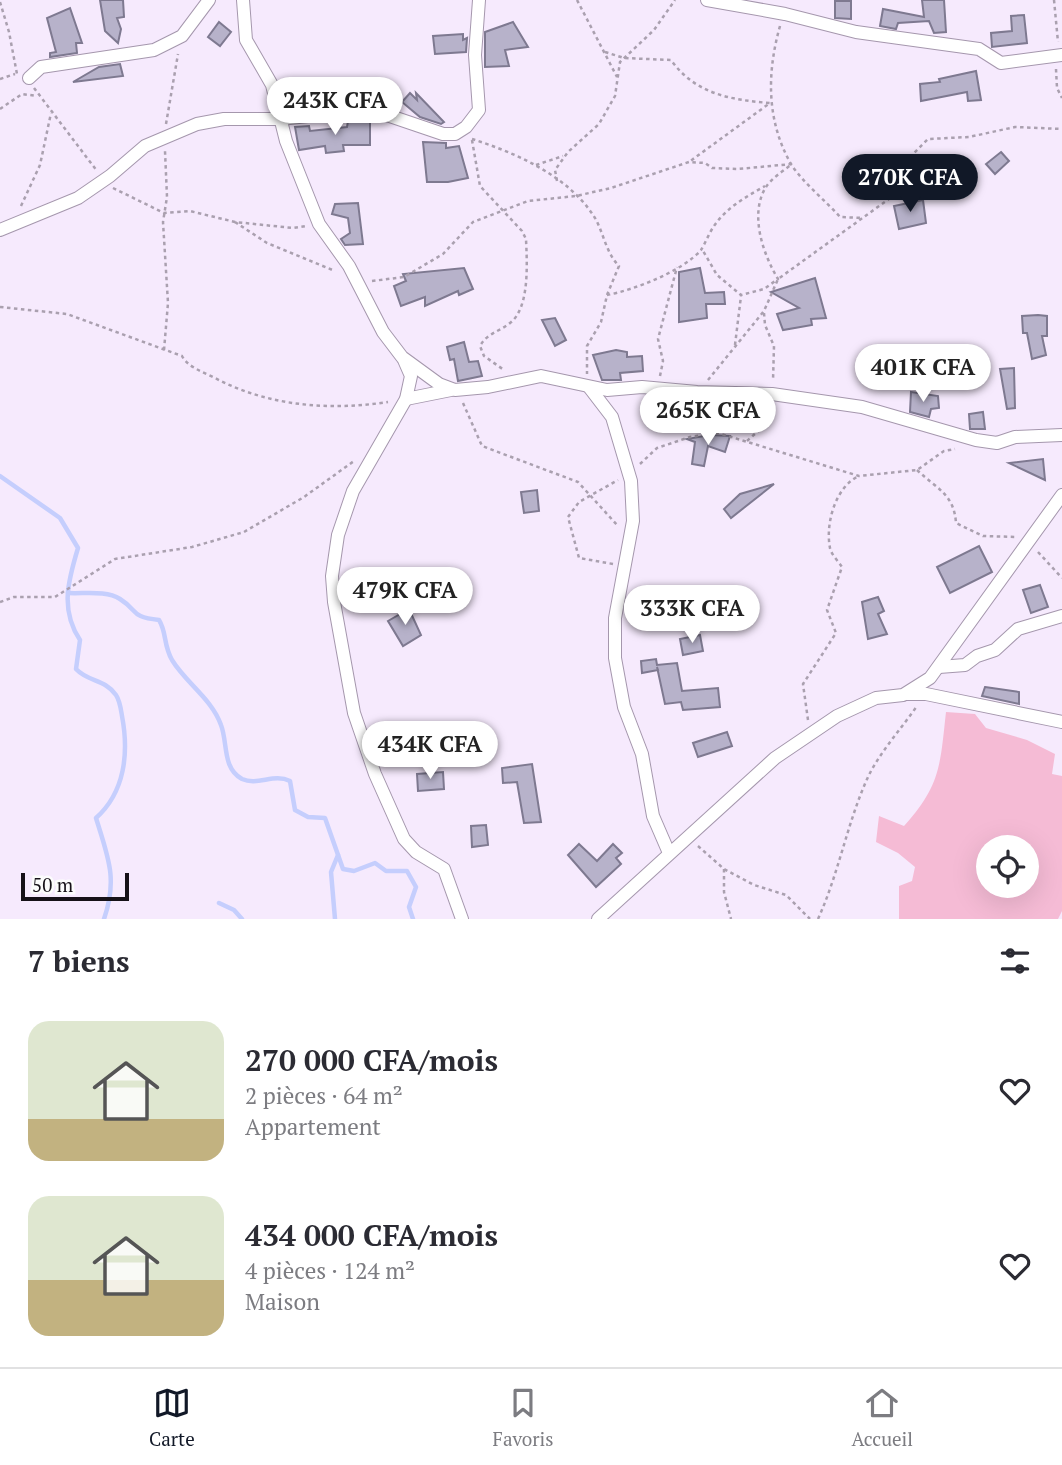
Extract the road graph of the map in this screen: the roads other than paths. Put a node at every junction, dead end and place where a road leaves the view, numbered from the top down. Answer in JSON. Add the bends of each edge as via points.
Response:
{"nodes":[{"id":1,"x":209,"y":0,"type":"edge"},
{"id":2,"x":243,"y":0,"type":"edge"},
{"id":3,"x":479,"y":0,"type":"edge"},
{"id":4,"x":707,"y":0,"type":"edge"},
{"id":5,"x":1062,"y":55,"type":"edge"},
{"id":6,"x":30,"y":78,"type":"dead end"},
{"id":7,"x":280,"y":119,"type":"junction"},
{"id":8,"x":5,"y":228,"type":"edge"},
{"id":9,"x":402,"y":357,"type":"junction"},
{"id":10,"x":589,"y":387,"type":"junction"},
{"id":11,"x":455,"y":390,"type":"junction"},
{"id":12,"x":406,"y":400,"type":"junction"},
{"id":13,"x":1062,"y":435,"type":"edge"},
{"id":14,"x":1062,"y":495,"type":"edge"},
{"id":15,"x":1062,"y":616,"type":"edge"},
{"id":16,"x":939,"y":667,"type":"junction"},
{"id":17,"x":903,"y":695,"type":"junction"},
{"id":18,"x":1062,"y":722,"type":"edge"},
{"id":19,"x":669,"y":853,"type":"junction"},
{"id":20,"x":463,"y":919,"type":"edge"},
{"id":21,"x":598,"y":919,"type":"edge"}],
"edges":[{"from":1,"to":6,"type":"street","via":[[182,36],[153,50],[41,67]]},
{"from":2,"to":7,"type":"street","via":[[246,40],[272,85]]},
{"from":3,"to":7,"type":"street","via":[[475,55],[479,110],[455,134],[372,112],[337,111]]},
{"from":4,"to":5,"type":"street","via":[[856,32],[979,50],[1000,63]]},
{"from":7,"to":8,"type":"street","via":[[224,119],[164,136],[78,198]]},
{"from":7,"to":9,"type":"street","via":[[319,224]]},
{"from":9,"to":11,"type":"street","via":[[435,382]]},
{"from":9,"to":12,"type":"street","via":[[411,376]]},
{"from":10,"to":11,"type":"street","via":[[541,376]]},
{"from":10,"to":13,"type":"street","via":[[772,394],[862,407],[956,436],[997,443],[1015,437]]},
{"from":10,"to":19,"type":"street","via":[[612,417],[629,473],[633,521],[615,618],[615,658],[624,707],[642,754],[653,816]]},
{"from":11,"to":12,"type":"street"},
{"from":12,"to":20,"type":"street","via":[[353,491],[338,535],[332,576],[334,602],[355,713],[375,774],[404,839],[444,869]]},
{"from":14,"to":16,"type":"street"},
{"from":15,"to":16,"type":"street","via":[[1018,629],[995,650],[965,665]]},
{"from":16,"to":17,"type":"street"},
{"from":17,"to":18,"type":"street","via":[[926,694]]},
{"from":17,"to":19,"type":"street","via":[[870,701],[810,733],[775,758]]},
{"from":19,"to":21,"type":"street"}]}
